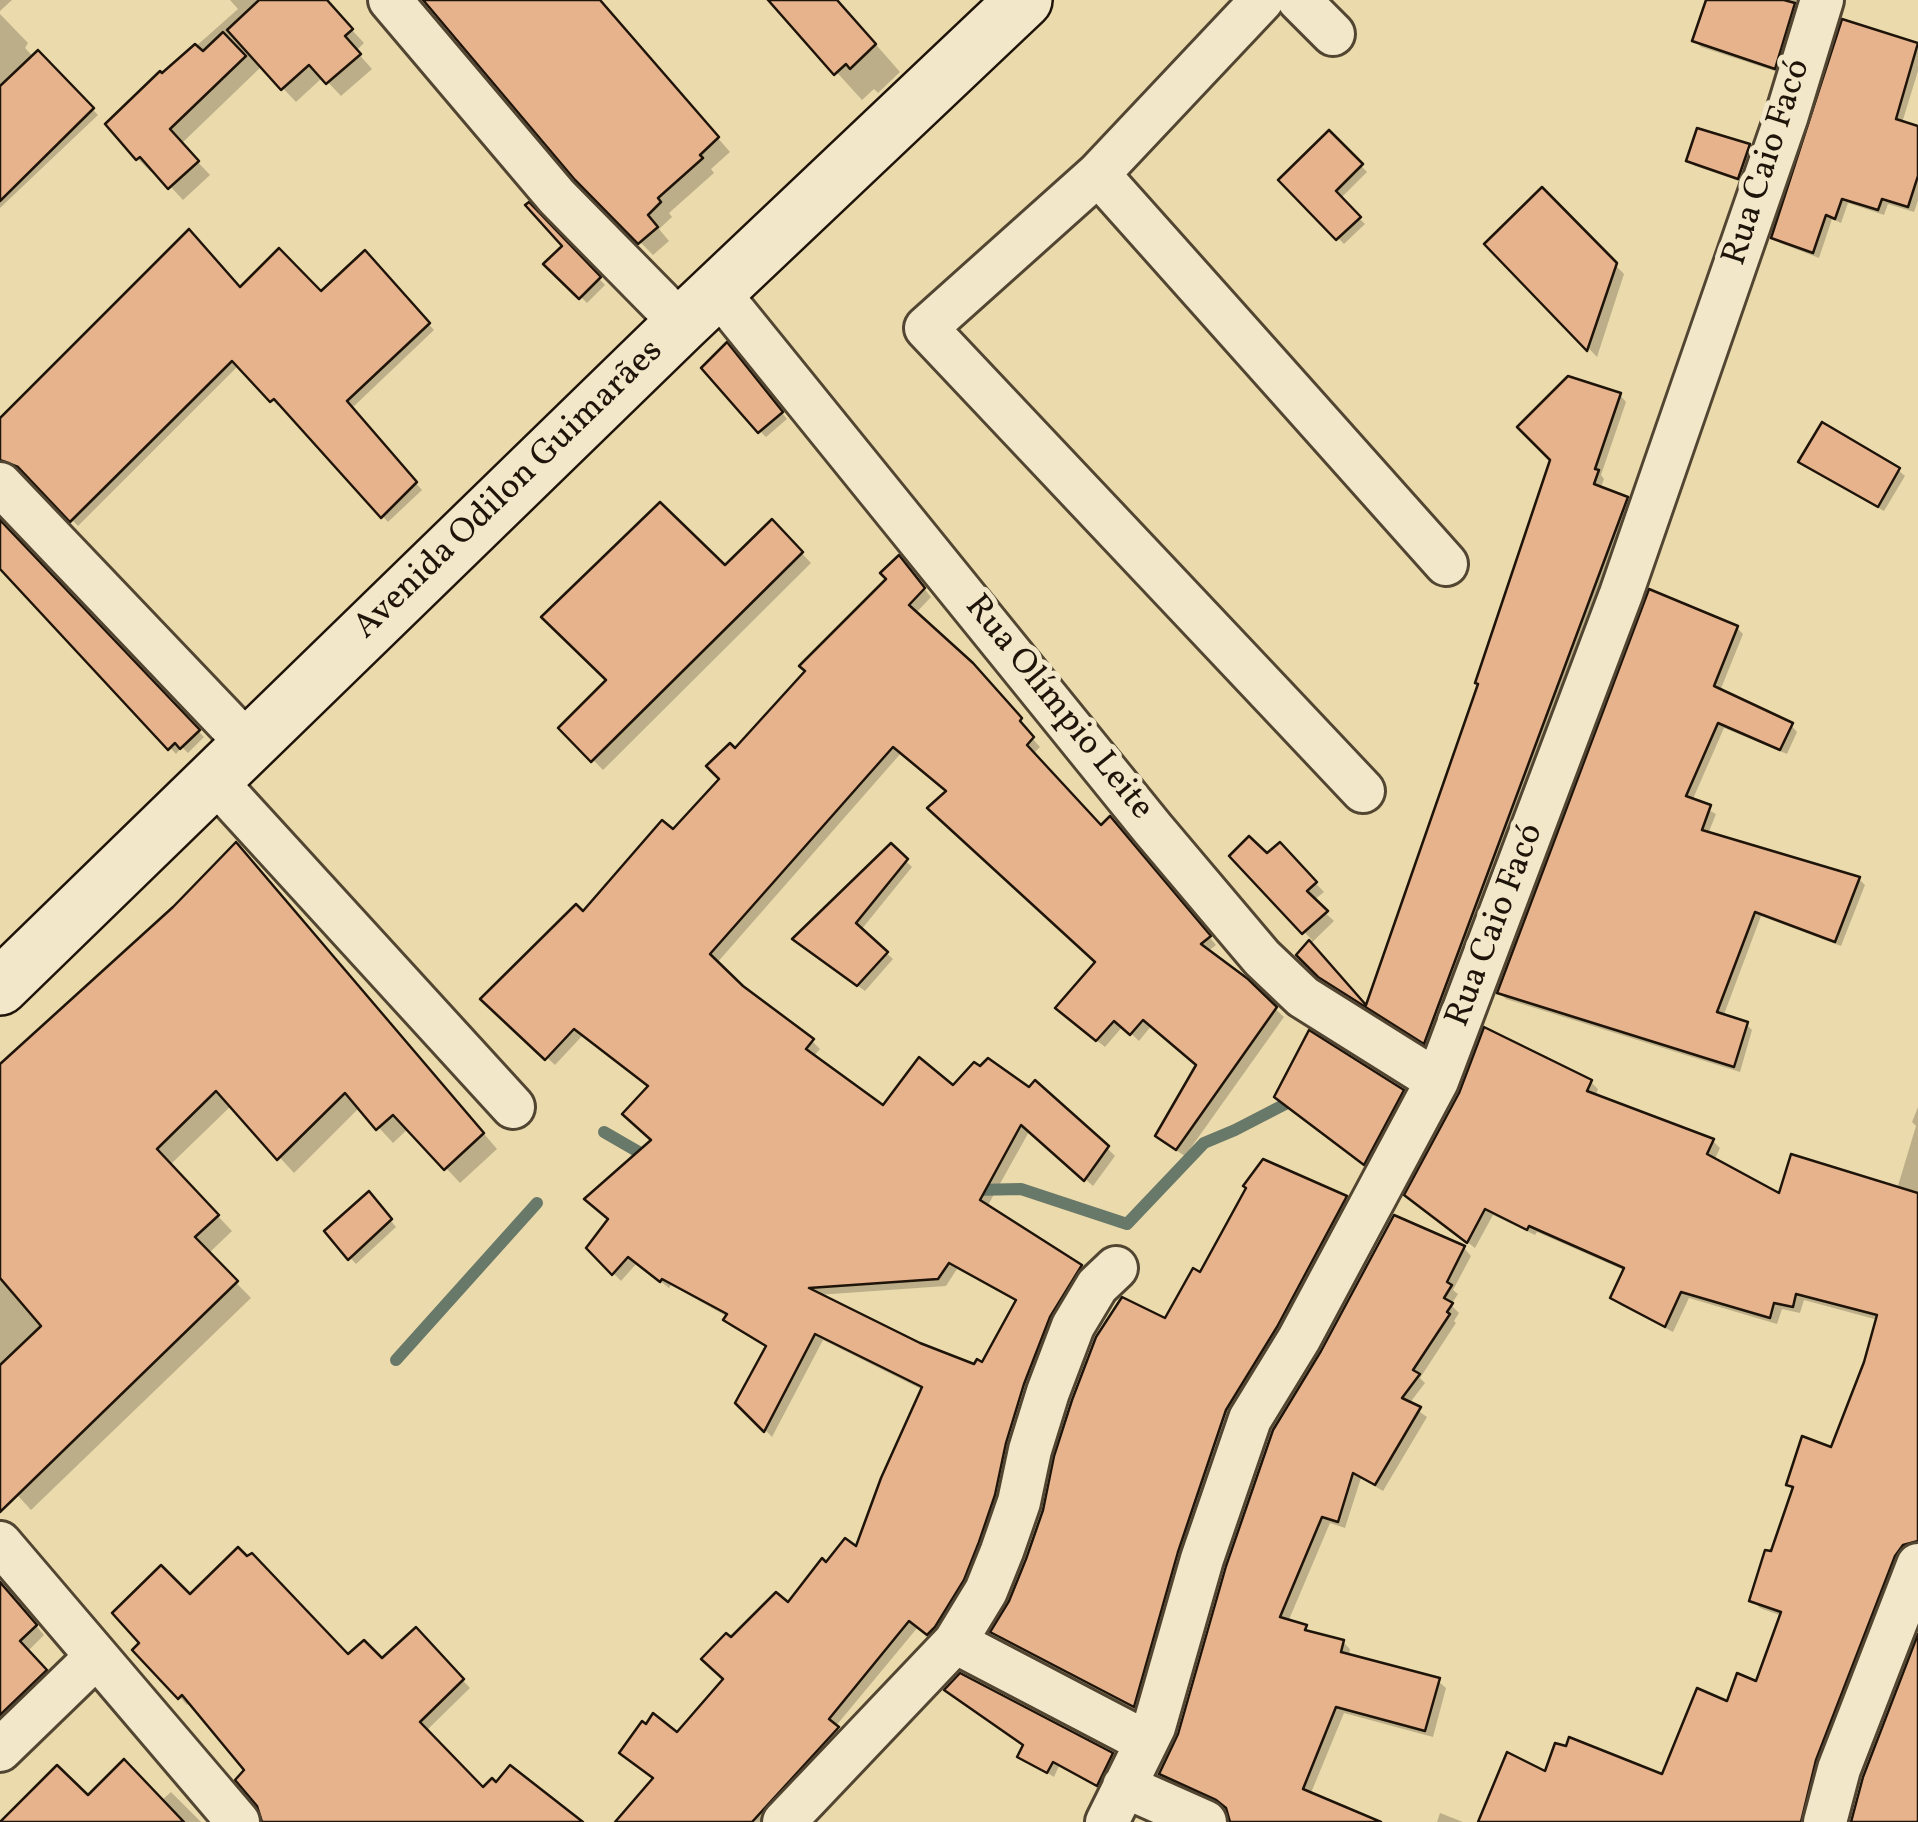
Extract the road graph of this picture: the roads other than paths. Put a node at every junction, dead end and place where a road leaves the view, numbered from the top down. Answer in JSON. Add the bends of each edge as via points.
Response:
{"nodes":[{"id":1,"x":390,"y":0,"type":"edge"},
{"id":2,"x":1024,"y":0,"type":"edge"},
{"id":3,"x":1262,"y":0,"type":"edge"},
{"id":4,"x":1299,"y":0,"type":"edge"},
{"id":5,"x":1822,"y":0,"type":"edge"},
{"id":6,"x":1333,"y":34,"type":"dead end"},
{"id":7,"x":1098,"y":174,"type":"junction"},
{"id":8,"x":700,"y":308,"type":"junction"},
{"id":9,"x":0,"y":484,"type":"edge"},
{"id":10,"x":1446,"y":564,"type":"dead end"},
{"id":11,"x":231,"y":762,"type":"junction"},
{"id":12,"x":1364,"y":791,"type":"dead end"},
{"id":13,"x":0,"y":987,"type":"edge"},
{"id":14,"x":1437,"y":1081,"type":"junction"},
{"id":15,"x":513,"y":1107,"type":"dead end"},
{"id":16,"x":1116,"y":1268,"type":"dead end"},
{"id":17,"x":0,"y":1542,"type":"edge"},
{"id":18,"x":1918,"y":1565,"type":"edge"},
{"id":19,"x":956,"y":1642,"type":"junction"},
{"id":20,"x":96,"y":1657,"type":"junction"},
{"id":21,"x":1146,"y":1742,"type":"junction"},
{"id":22,"x":0,"y":1750,"type":"edge"},
{"id":23,"x":1116,"y":1804,"type":"edge"},
{"id":24,"x":238,"y":1822,"type":"edge"},
{"id":25,"x":784,"y":1822,"type":"edge"},
{"id":26,"x":1205,"y":1822,"type":"edge"},
{"id":27,"x":1825,"y":1822,"type":"edge"}],
"edges":[{"from":1,"to":8,"type":"street","name":"Rua Olímpio Leite","via":[[557,197]]},
{"from":2,"to":8,"type":"street","name":"Avenida Odilon Guimarães"},
{"from":3,"to":7,"type":"street"},
{"from":4,"to":6,"type":"street"},
{"from":5,"to":14,"type":"street","name":"Rua Caio Facó","via":[[1640,544]]},
{"from":7,"to":10,"type":"street"},
{"from":7,"to":12,"type":"street","via":[[926,328]]},
{"from":8,"to":11,"type":"street","name":"Avenida Odilon Guimarães"},
{"from":8,"to":14,"type":"street","name":"Rua Olímpio Leite","via":[[1262,958],[1303,997]]},
{"from":9,"to":11,"type":"street"},
{"from":11,"to":13,"type":"street","name":"Avenida Odilon Guimarães"},
{"from":11,"to":15,"type":"street"},
{"from":14,"to":21,"type":"street","name":"Rua Caio Facó","via":[[1300,1339],[1250,1419]]},
{"from":16,"to":19,"type":"street","via":[[1072,1326],[1002,1551]]},
{"from":17,"to":20,"type":"street"},
{"from":18,"to":27,"type":"street"},
{"from":19,"to":21,"type":"street"},
{"from":19,"to":25,"type":"street"},
{"from":20,"to":22,"type":"street"},
{"from":20,"to":24,"type":"street"},
{"from":21,"to":23,"type":"street","name":"Rua Caio Facó"},
{"from":23,"to":26,"type":"street"}]}
